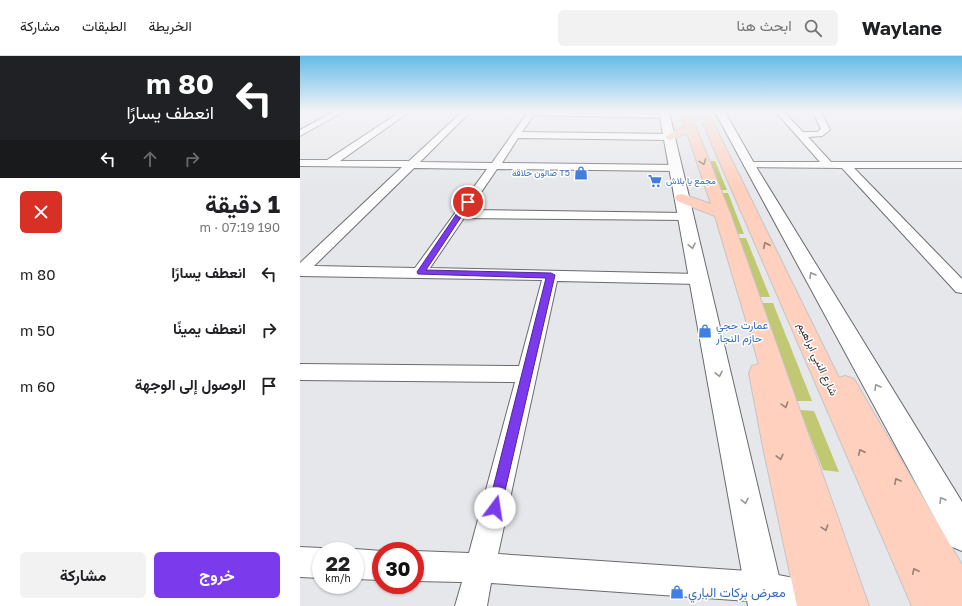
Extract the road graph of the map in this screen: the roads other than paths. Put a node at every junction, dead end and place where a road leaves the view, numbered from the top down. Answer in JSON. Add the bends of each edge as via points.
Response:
{"nodes":[{"id":1,"x":367,"y":138,"type":"edge"},
{"id":2,"x":438,"y":138,"type":"edge"},
{"id":3,"x":514,"y":138,"type":"edge"},
{"id":4,"x":678,"y":138,"type":"edge"},
{"id":5,"x":688,"y":138,"type":"edge"},
{"id":6,"x":692,"y":138,"type":"edge"},
{"id":7,"x":734,"y":138,"type":"edge"},
{"id":8,"x":805,"y":138,"type":"edge"},
{"id":9,"x":300,"y":163,"type":"edge"},
{"id":10,"x":328,"y":164,"type":"junction"},
{"id":11,"x":409,"y":165,"type":"junction"},
{"id":12,"x":749,"y":165,"type":"junction"},
{"id":13,"x":828,"y":165,"type":"junction"},
{"id":14,"x":845,"y":165,"type":"junction"},
{"id":15,"x":957,"y":165,"type":"edge"},
{"id":16,"x":495,"y":166,"type":"junction"},
{"id":17,"x":676,"y":168,"type":"junction"},
{"id":18,"x":962,"y":172,"type":"edge"},
{"id":19,"x":684,"y":208,"type":"junction"},
{"id":20,"x":722,"y":213,"type":"junction"},
{"id":21,"x":460,"y":214,"type":"junction"},
{"id":22,"x":776,"y":267,"type":"junction"},
{"id":23,"x":740,"y":268,"type":"junction"},
{"id":24,"x":301,"y":270,"type":"edge"},
{"id":25,"x":420,"y":272,"type":"junction"},
{"id":26,"x":551,"y":275,"type":"junction"},
{"id":27,"x":699,"y":279,"type":"junction"},
{"id":28,"x":962,"y":288,"type":"edge"},
{"id":29,"x":300,"y":372,"type":"edge"},
{"id":30,"x":527,"y":374,"type":"junction"},
{"id":31,"x":962,"y":534,"type":"edge"},
{"id":32,"x":300,"y":562,"type":"edge"},
{"id":33,"x":312,"y":563,"type":"edge"},
{"id":34,"x":424,"y":566,"type":"edge"},
{"id":35,"x":480,"y":568,"type":"junction"},
{"id":36,"x":765,"y":597,"type":"edge"},
{"id":37,"x":815,"y":601,"type":"edge"},
{"id":38,"x":962,"y":602,"type":"edge"},
{"id":39,"x":471,"y":606,"type":"edge"},
{"id":40,"x":850,"y":606,"type":"edge"},
{"id":41,"x":931,"y":606,"type":"edge"}],
"edges":[{"from":1,"to":10,"type":"street"},
{"from":2,"to":11,"type":"street"},
{"from":3,"to":16,"type":"street"},
{"from":4,"to":17,"type":"street"},
{"from":5,"to":20,"type":"main road","one_way":true},
{"from":22,"to":6,"type":"main road","name":"شارع النبي ابراهيم","one_way":true},
{"from":7,"to":12,"type":"street"},
{"from":8,"to":13,"type":"street"},
{"from":9,"to":10,"type":"street"},
{"from":10,"to":11,"type":"street"},
{"from":11,"to":16,"type":"street"},
{"from":11,"to":24,"type":"street"},
{"from":12,"to":13,"type":"street"},
{"from":31,"to":12,"type":"street","one_way":true},
{"from":13,"to":14,"type":"street"},
{"from":14,"to":15,"type":"street"},
{"from":14,"to":28,"type":"street"},
{"from":15,"to":18,"type":"street"},
{"from":16,"to":17,"type":"street"},
{"from":16,"to":21,"type":"street"},
{"from":17,"to":19,"type":"street"},
{"from":19,"to":20,"type":"main road"},
{"from":19,"to":21,"type":"street"},
{"from":19,"to":27,"type":"street","one_way":true},
{"from":20,"to":23,"type":"main road"},
{"from":21,"to":25,"type":"street"},
{"from":38,"to":22,"type":"main road","one_way":true,"via":[[826,351]]},
{"from":41,"to":22,"type":"main road","name":"شارع النبي ابراهيم","one_way":true},
{"from":23,"to":37,"type":"main road","one_way":true,"via":[[777,448]]},
{"from":23,"to":40,"type":"main road","one_way":true},
{"from":24,"to":25,"type":"street"},
{"from":25,"to":26,"type":"street"},
{"from":26,"to":27,"type":"street"},
{"from":26,"to":30,"type":"street"},
{"from":27,"to":36,"type":"street","one_way":true},
{"from":29,"to":30,"type":"street"},
{"from":30,"to":35,"type":"street"},
{"from":32,"to":33,"type":"street"},
{"from":34,"to":35,"type":"street"},
{"from":35,"to":36,"type":"street"},
{"from":35,"to":39,"type":"street"},
{"from":36,"to":37,"type":"street"}]}
